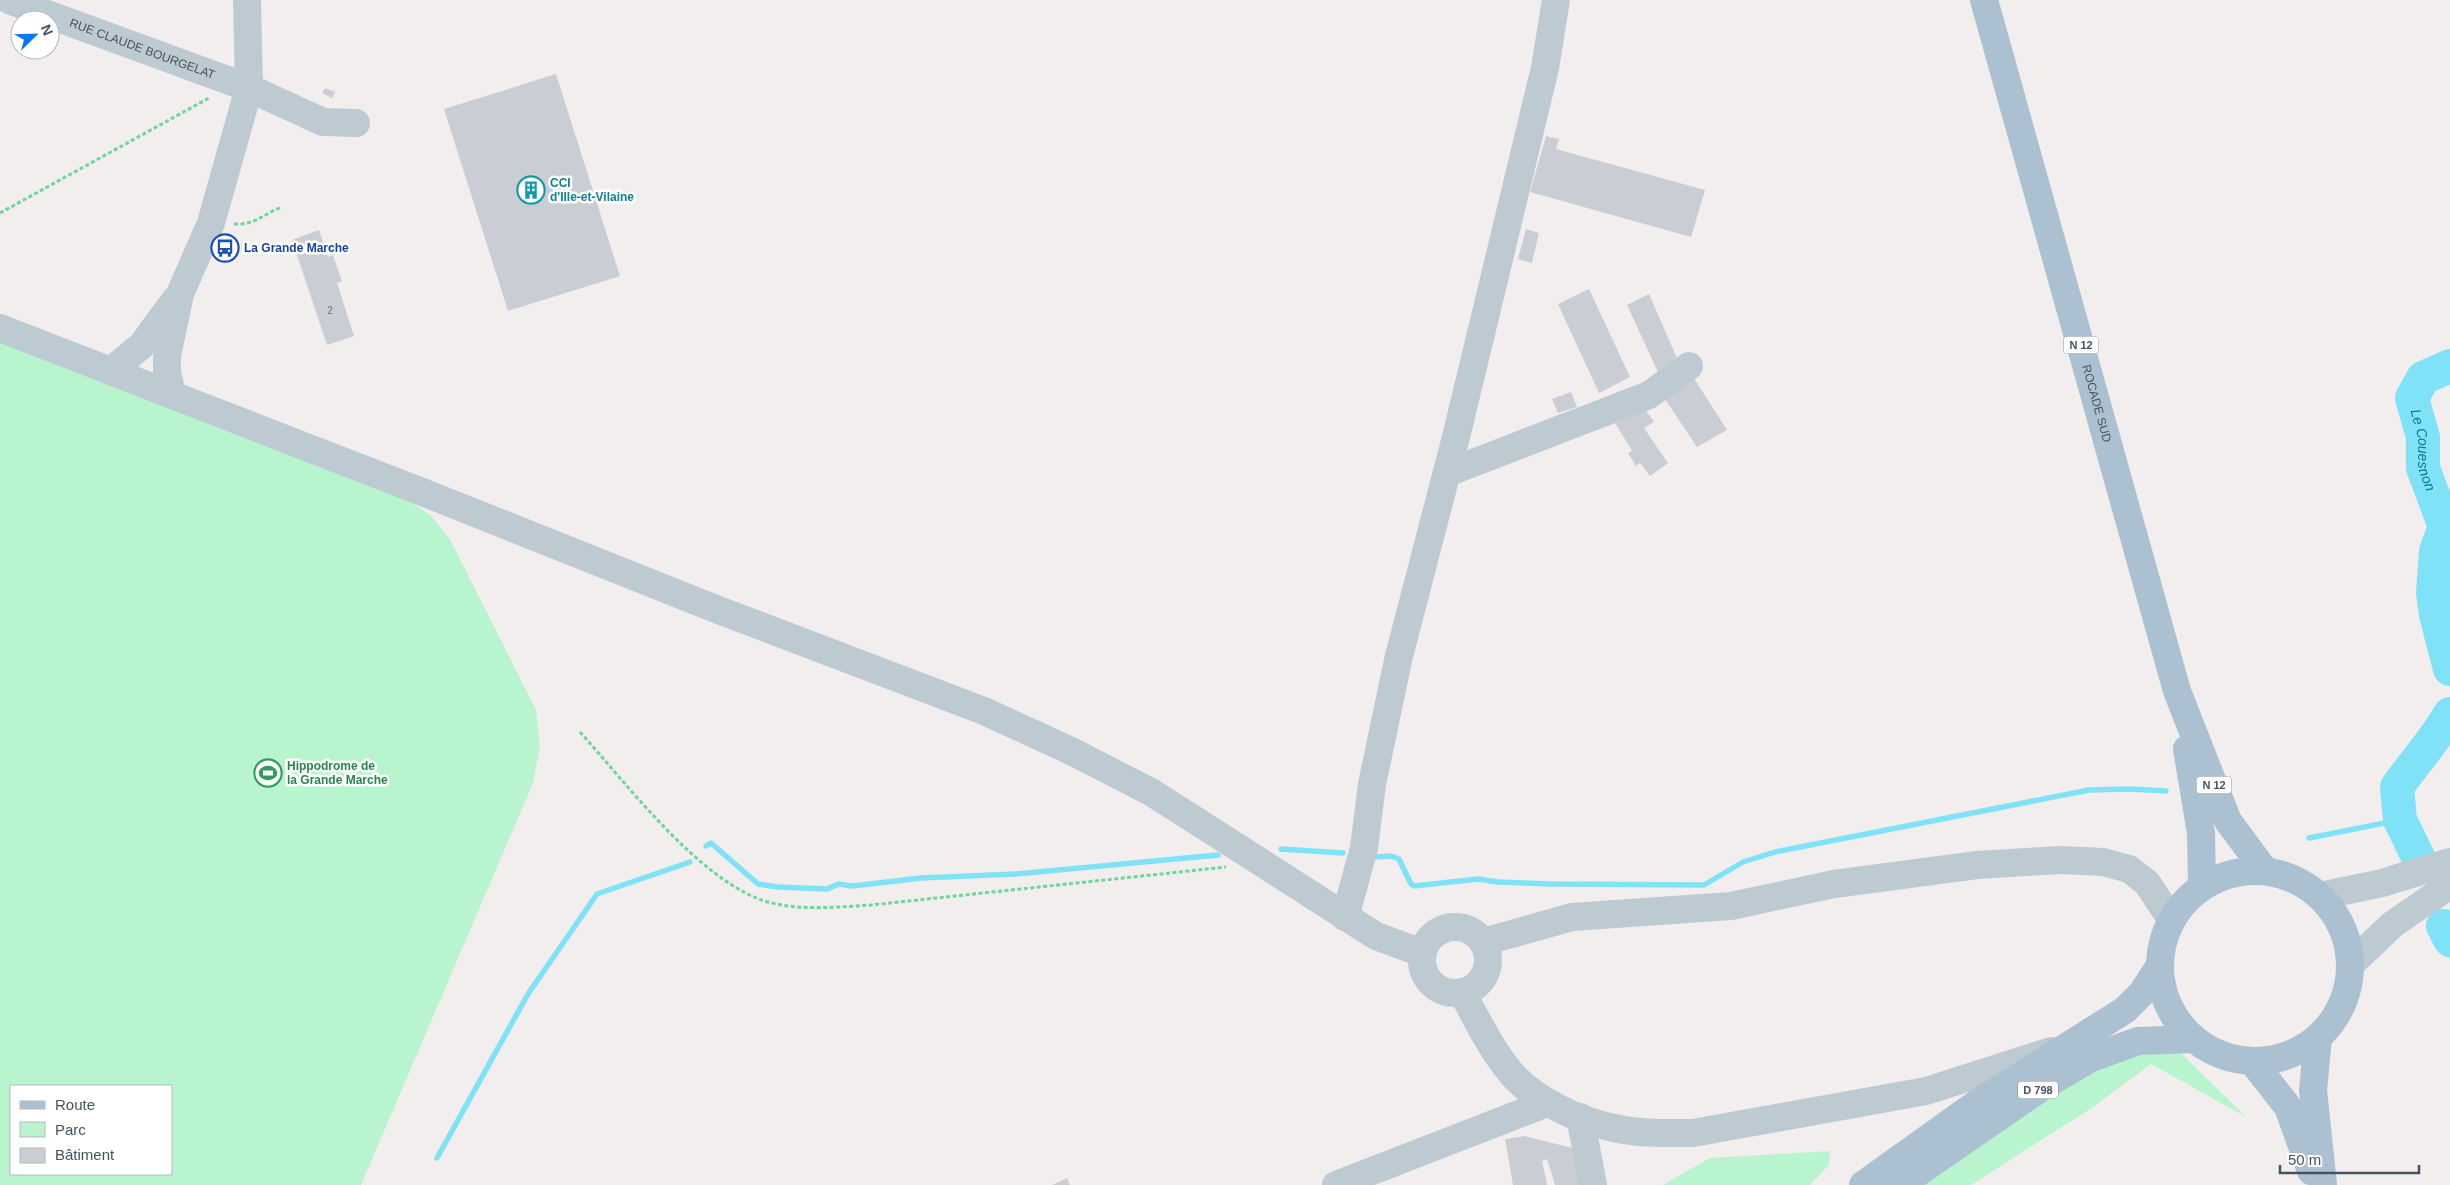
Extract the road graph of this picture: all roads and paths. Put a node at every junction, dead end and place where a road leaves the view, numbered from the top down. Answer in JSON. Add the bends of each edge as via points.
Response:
{"nodes":[{"id":1,"x":9,"y":0,"type":"edge"},
{"id":2,"x":247,"y":0,"type":"edge"},
{"id":3,"x":1556,"y":0,"type":"edge"},
{"id":4,"x":1984,"y":0,"type":"edge"},
{"id":5,"x":248,"y":88,"type":"junction"},
{"id":6,"x":211,"y":98,"type":"dead end"},
{"id":7,"x":356,"y":123,"type":"dead end"},
{"id":8,"x":227,"y":160,"type":"junction"},
{"id":9,"x":282,"y":208,"type":"dead end"},
{"id":10,"x":0,"y":213,"type":"edge"},
{"id":11,"x":229,"y":223,"type":"junction"},
{"id":12,"x":180,"y":294,"type":"junction"},
{"id":13,"x":0,"y":328,"type":"edge"},
{"id":14,"x":1689,"y":366,"type":"dead end"},
{"id":15,"x":111,"y":371,"type":"junction"},
{"id":16,"x":172,"y":394,"type":"junction"},
{"id":17,"x":1447,"y":473,"type":"junction"},
{"id":18,"x":2177,"y":691,"type":"junction"},
{"id":19,"x":580,"y":732,"type":"dead end"},
{"id":20,"x":2450,"y":862,"type":"edge"},
{"id":21,"x":1264,"y":863,"type":"junction"},
{"id":22,"x":2265,"y":871,"type":"junction"},
{"id":23,"x":2202,"y":885,"type":"junction"},
{"id":24,"x":2450,"y":886,"type":"edge"},
{"id":25,"x":2320,"y":896,"type":"junction"},
{"id":26,"x":1345,"y":917,"type":"junction"},
{"id":27,"x":2171,"y":919,"type":"junction"},
{"id":28,"x":1483,"y":942,"type":"junction"},
{"id":29,"x":1422,"y":953,"type":"junction"},
{"id":30,"x":2350,"y":965,"type":"junction"},
{"id":31,"x":2159,"y":967,"type":"junction"},
{"id":32,"x":1462,"y":992,"type":"junction"},
{"id":33,"x":2318,"y":1038,"type":"junction"},
{"id":34,"x":2194,"y":1039,"type":"junction"},
{"id":35,"x":2071,"y":1045,"type":"junction"},
{"id":36,"x":2252,"y":1062,"type":"junction"},
{"id":37,"x":1547,"y":1103,"type":"junction"},
{"id":38,"x":1580,"y":1117,"type":"junction"},
{"id":39,"x":1336,"y":1185,"type":"edge"},
{"id":40,"x":1593,"y":1185,"type":"edge"},
{"id":41,"x":1863,"y":1185,"type":"edge"},
{"id":42,"x":1900,"y":1185,"type":"edge"},
{"id":43,"x":2317,"y":1185,"type":"edge"},
{"id":44,"x":2323,"y":1185,"type":"edge"}],
"edges":[{"from":1,"to":5,"type":"street","name":"RUE CLAUDE BOURGELAT"},
{"from":2,"to":5,"type":"street"},
{"from":3,"to":17,"type":"street","via":[[1545,68]]},
{"from":4,"to":18,"type":"main road","name":"ROCADE SUD","number":"N 12"},
{"from":5,"to":7,"type":"street","name":"RUE CLAUDE BOURGELAT","via":[[323,122]]},
{"from":5,"to":8,"type":"street"},
{"from":6,"to":10,"type":"path","via":[[202,100]]},
{"from":8,"to":11,"type":"street"},
{"from":8,"to":12,"type":"street","via":[[210,223]]},
{"from":9,"to":11,"type":"path","via":[[268,212],[253,223]]},
{"from":11,"to":12,"type":"street","via":[[208,271]]},
{"from":12,"to":15,"type":"street","via":[[142,345]]},
{"from":12,"to":16,"type":"street","via":[[167,356]]},
{"from":13,"to":15,"type":"street"},
{"from":14,"to":17,"type":"street","via":[[1649,396]]},
{"from":15,"to":16,"type":"street"},
{"from":16,"to":21,"type":"street","via":[[984,711],[1150,792]]},
{"from":17,"to":26,"type":"street","via":[[1399,656],[1372,784],[1364,848]]},
{"from":18,"to":22,"type":"main road","name":"ROCADE SUD","number":"N 12","via":[[2228,820]]},
{"from":18,"to":23,"type":"main road","name":"ROCADE SUD","number":"N 12","via":[[2201,833]]},
{"from":19,"to":21,"type":"path","via":[[668,829],[713,873],[738,890],[769,902],[818,909],[871,905]]},
{"from":20,"to":25,"type":"street","via":[[2382,883]]},
{"from":21,"to":26,"type":"street"},
{"from":22,"to":23,"type":"main road","via":[[2232,872]]},
{"from":22,"to":25,"type":"main road","via":[[2294,878]]},
{"from":23,"to":27,"type":"main road"},
{"from":24,"to":30,"type":"street","via":[[2393,924]]},
{"from":25,"to":30,"type":"main road","via":[[2336,916],[2346,939]]},
{"from":26,"to":29,"type":"street","via":[[1376,936]]},
{"from":27,"to":28,"type":"street","via":[[2147,883],[2129,869],[2103,862],[2060,860],[1977,865],[1834,884],[1731,906],[1572,918]]},
{"from":27,"to":31,"type":"main road","via":[[2162,942]]},
{"from":28,"to":29,"type":"street","via":[[1475,933],[1452,927],[1432,936]]},
{"from":28,"to":32,"type":"street","via":[[1488,967],[1480,982]]},
{"from":29,"to":32,"type":"street","via":[[1422,964],[1429,981],[1442,990]]},
{"from":30,"to":33,"type":"main road","via":[[2342,1005]]},
{"from":31,"to":34,"type":"main road","via":[[2164,994],[2176,1019]]},
{"from":31,"to":35,"type":"main road","number":"D 798","via":[[2142,993],[2125,1010]]},
{"from":32,"to":37,"type":"street","via":[[1485,1035],[1512,1074]]},
{"from":33,"to":36,"type":"main road","via":[[2298,1051],[2276,1059]]},
{"from":33,"to":44,"type":"main road","via":[[2313,1090]]},
{"from":34,"to":36,"type":"main road","via":[[2212,1051]]},
{"from":34,"to":42,"type":"main road","number":"D 798","via":[[2138,1041],[2091,1058],[2042,1087]]},
{"from":35,"to":38,"type":"street","via":[[1926,1091],[1693,1133],[1613,1128]]},
{"from":35,"to":41,"type":"main road","number":"D 798","via":[[1979,1102]]},
{"from":36,"to":43,"type":"main road","via":[[2288,1107]]},
{"from":37,"to":38,"type":"street"},
{"from":37,"to":39,"type":"street"},
{"from":38,"to":40,"type":"street"}]}
